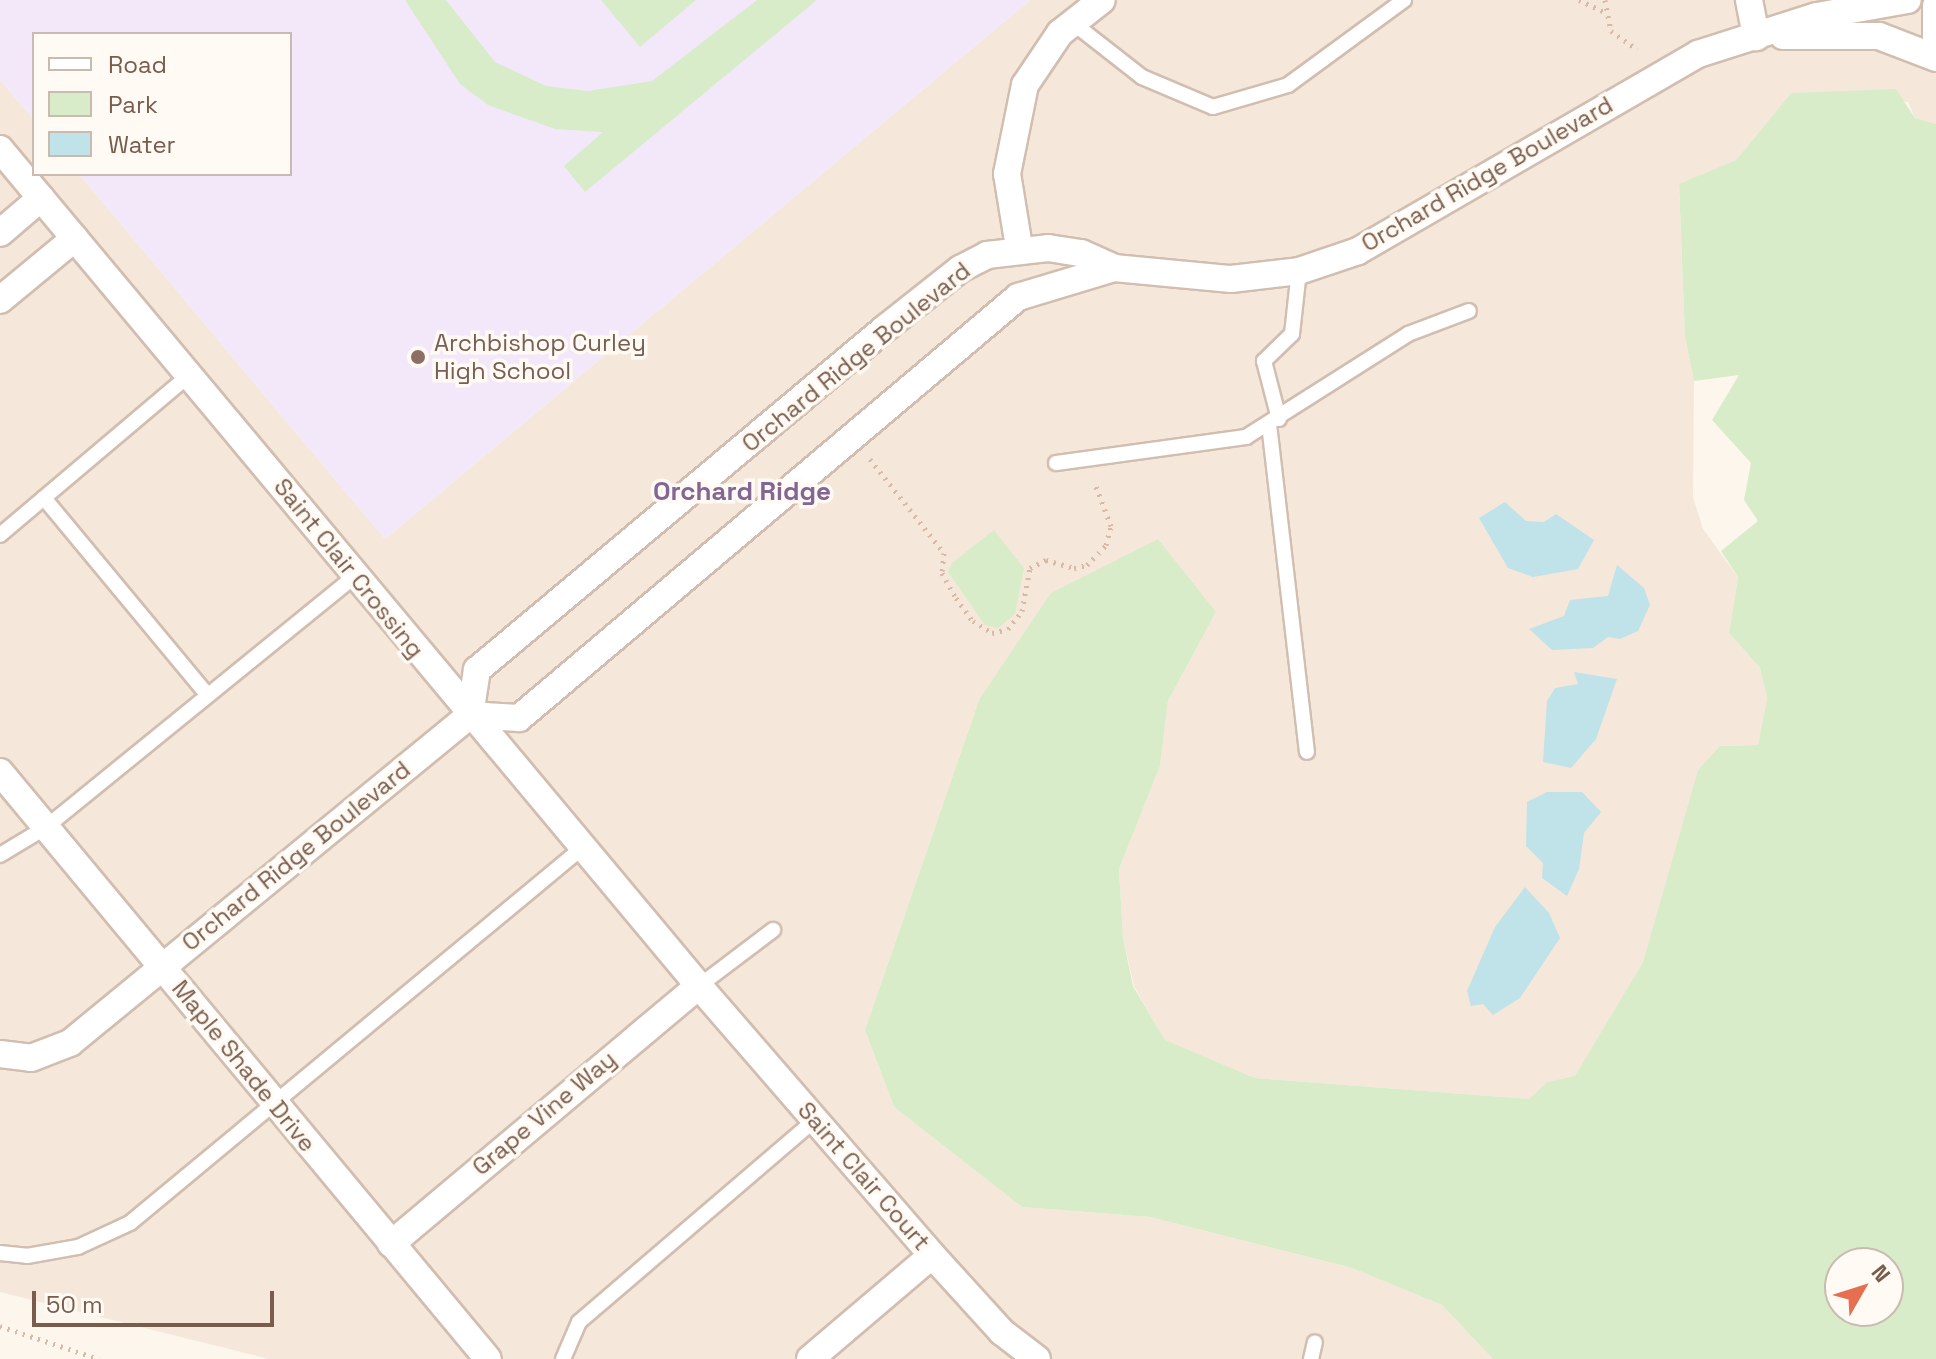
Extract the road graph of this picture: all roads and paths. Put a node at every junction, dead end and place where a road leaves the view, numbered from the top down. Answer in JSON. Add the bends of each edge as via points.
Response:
{"nodes":[{"id":1,"x":1102,"y":0,"type":"edge"},
{"id":2,"x":1404,"y":0,"type":"edge"},
{"id":3,"x":1579,"y":0,"type":"edge"},
{"id":4,"x":1605,"y":0,"type":"edge"},
{"id":5,"x":1749,"y":0,"type":"edge"},
{"id":6,"x":1908,"y":0,"type":"edge"},
{"id":7,"x":1936,"y":6,"type":"edge"},
{"id":8,"x":1605,"y":12,"type":"junction"},
{"id":9,"x":1073,"y":23,"type":"junction"},
{"id":10,"x":1756,"y":37,"type":"junction"},
{"id":11,"x":1936,"y":41,"type":"edge"},
{"id":12,"x":1637,"y":49,"type":"dead end"},
{"id":13,"x":1936,"y":58,"type":"edge"},
{"id":14,"x":0,"y":149,"type":"edge"},
{"id":15,"x":41,"y":198,"type":"junction"},
{"id":16,"x":0,"y":233,"type":"edge"},
{"id":17,"x":75,"y":238,"type":"junction"},
{"id":18,"x":1019,"y":247,"type":"junction"},
{"id":19,"x":1114,"y":268,"type":"junction"},
{"id":20,"x":1299,"y":271,"type":"junction"},
{"id":21,"x":0,"y":300,"type":"edge"},
{"id":22,"x":1469,"y":311,"type":"dead end"},
{"id":23,"x":189,"y":375,"type":"junction"},
{"id":24,"x":1274,"y":422,"type":"junction"},
{"id":25,"x":852,"y":438,"type":"junction"},
{"id":26,"x":1090,"y":460,"type":"junction"},
{"id":27,"x":1056,"y":463,"type":"dead end"},
{"id":28,"x":44,"y":498,"type":"junction"},
{"id":29,"x":0,"y":535,"type":"edge"},
{"id":30,"x":357,"y":574,"type":"junction"},
{"id":31,"x":207,"y":694,"type":"junction"},
{"id":32,"x":470,"y":715,"type":"junction"},
{"id":33,"x":1307,"y":752,"type":"dead end"},
{"id":34,"x":0,"y":772,"type":"edge"},
{"id":35,"x":45,"y":828,"type":"junction"},
{"id":36,"x":582,"y":848,"type":"junction"},
{"id":37,"x":0,"y":855,"type":"edge"},
{"id":38,"x":773,"y":930,"type":"dead end"},
{"id":39,"x":162,"y":966,"type":"junction"},
{"id":40,"x":699,"y":986,"type":"junction"},
{"id":41,"x":0,"y":1054,"type":"edge"},
{"id":42,"x":275,"y":1105,"type":"junction"},
{"id":43,"x":816,"y":1119,"type":"junction"},
{"id":44,"x":391,"y":1244,"type":"junction"},
{"id":45,"x":0,"y":1253,"type":"edge"},
{"id":46,"x":932,"y":1255,"type":"junction"},
{"id":47,"x":0,"y":1326,"type":"edge"},
{"id":48,"x":1315,"y":1342,"type":"dead end"},
{"id":49,"x":99,"y":1359,"type":"edge"},
{"id":50,"x":488,"y":1359,"type":"edge"},
{"id":51,"x":563,"y":1359,"type":"edge"},
{"id":52,"x":810,"y":1359,"type":"edge"},
{"id":53,"x":1037,"y":1359,"type":"edge"},
{"id":54,"x":1311,"y":1359,"type":"edge"}],
"edges":[{"from":1,"to":9,"type":"street"},
{"from":2,"to":9,"type":"lane","via":[[1288,85],[1213,107],[1142,77]]},
{"from":3,"to":8,"type":"path"},
{"from":4,"to":8,"type":"path"},
{"from":5,"to":10,"type":"street"},
{"from":6,"to":10,"type":"street","name":"Orchard Ridge Boulevard","via":[[1817,16]]},
{"from":7,"to":11,"type":"street"},
{"from":8,"to":12,"type":"path","via":[[1611,31]]},
{"from":9,"to":18,"type":"street","via":[[1042,55],[1025,85],[1012,128],[1007,174]]},
{"from":10,"to":13,"type":"street","name":"Orchard Ridge Boulevard","via":[[1879,36]]},
{"from":10,"to":20,"type":"street","name":"Orchard Ridge Boulevard","via":[[1698,54],[1358,251]]},
{"from":14,"to":15,"type":"street","name":"Saint Clair Crossing"},
{"from":15,"to":16,"type":"street"},
{"from":15,"to":17,"type":"street","name":"Saint Clair Crossing"},
{"from":17,"to":21,"type":"street"},
{"from":17,"to":23,"type":"street","name":"Saint Clair Crossing"},
{"from":18,"to":19,"type":"street","name":"Orchard Ridge Boulevard","via":[[1081,253]]},
{"from":18,"to":32,"type":"street","name":"Orchard Ridge Boulevard","via":[[960,269],[477,670]]},
{"from":19,"to":20,"type":"street","name":"Orchard Ridge Boulevard","via":[[1231,279]]},
{"from":19,"to":25,"type":"street","name":"Orchard Ridge Boulevard","via":[[1018,297]]},
{"from":20,"to":24,"type":"lane","via":[[1292,334],[1264,361]]},
{"from":22,"to":24,"type":"lane","via":[[1408,334]]},
{"from":23,"to":28,"type":"lane"},
{"from":23,"to":30,"type":"street","name":"Saint Clair Crossing"},
{"from":24,"to":26,"type":"lane","via":[[1246,437]]},
{"from":24,"to":33,"type":"lane"},
{"from":25,"to":26,"type":"path","via":[[944,553],[942,573],[956,598],[973,621],[992,633],[1008,629],[1022,611],[1030,568],[1046,560],[1074,568],[1087,565],[1106,545],[1111,526]]},
{"from":25,"to":32,"type":"street","name":"Orchard Ridge Boulevard","via":[[519,718]]},
{"from":26,"to":27,"type":"lane"},
{"from":28,"to":29,"type":"lane"},
{"from":28,"to":31,"type":"lane"},
{"from":30,"to":31,"type":"lane"},
{"from":30,"to":32,"type":"street","name":"Saint Clair Crossing"},
{"from":31,"to":35,"type":"lane"},
{"from":32,"to":36,"type":"street","name":"Saint Clair Crossing"},
{"from":32,"to":39,"type":"street","name":"Orchard Ridge Boulevard"},
{"from":34,"to":35,"type":"street","name":"Maple Shade Drive"},
{"from":35,"to":37,"type":"lane"},
{"from":35,"to":39,"type":"street","name":"Maple Shade Drive"},
{"from":36,"to":40,"type":"street","name":"Saint Clair Crossing"},
{"from":36,"to":42,"type":"lane"},
{"from":38,"to":40,"type":"lane"},
{"from":39,"to":41,"type":"street","name":"Orchard Ridge Boulevard","via":[[53,1054]]},
{"from":39,"to":42,"type":"street","name":"Maple Shade Drive"},
{"from":40,"to":43,"type":"street","name":"Saint Clair Court"},
{"from":40,"to":44,"type":"street","name":"Grape Vine Way"},
{"from":42,"to":44,"type":"street","name":"Maple Shade Drive"},
{"from":42,"to":45,"type":"lane","via":[[130,1223],[78,1247],[27,1256]]},
{"from":43,"to":46,"type":"street","name":"Saint Clair Court"},
{"from":43,"to":51,"type":"lane","via":[[579,1322]]},
{"from":44,"to":50,"type":"street","name":"Maple Shade Drive"},
{"from":46,"to":52,"type":"street"},
{"from":46,"to":53,"type":"street","name":"Saint Clair Court","via":[[1002,1332]]},
{"from":47,"to":49,"type":"path"},
{"from":48,"to":54,"type":"lane"}]}
